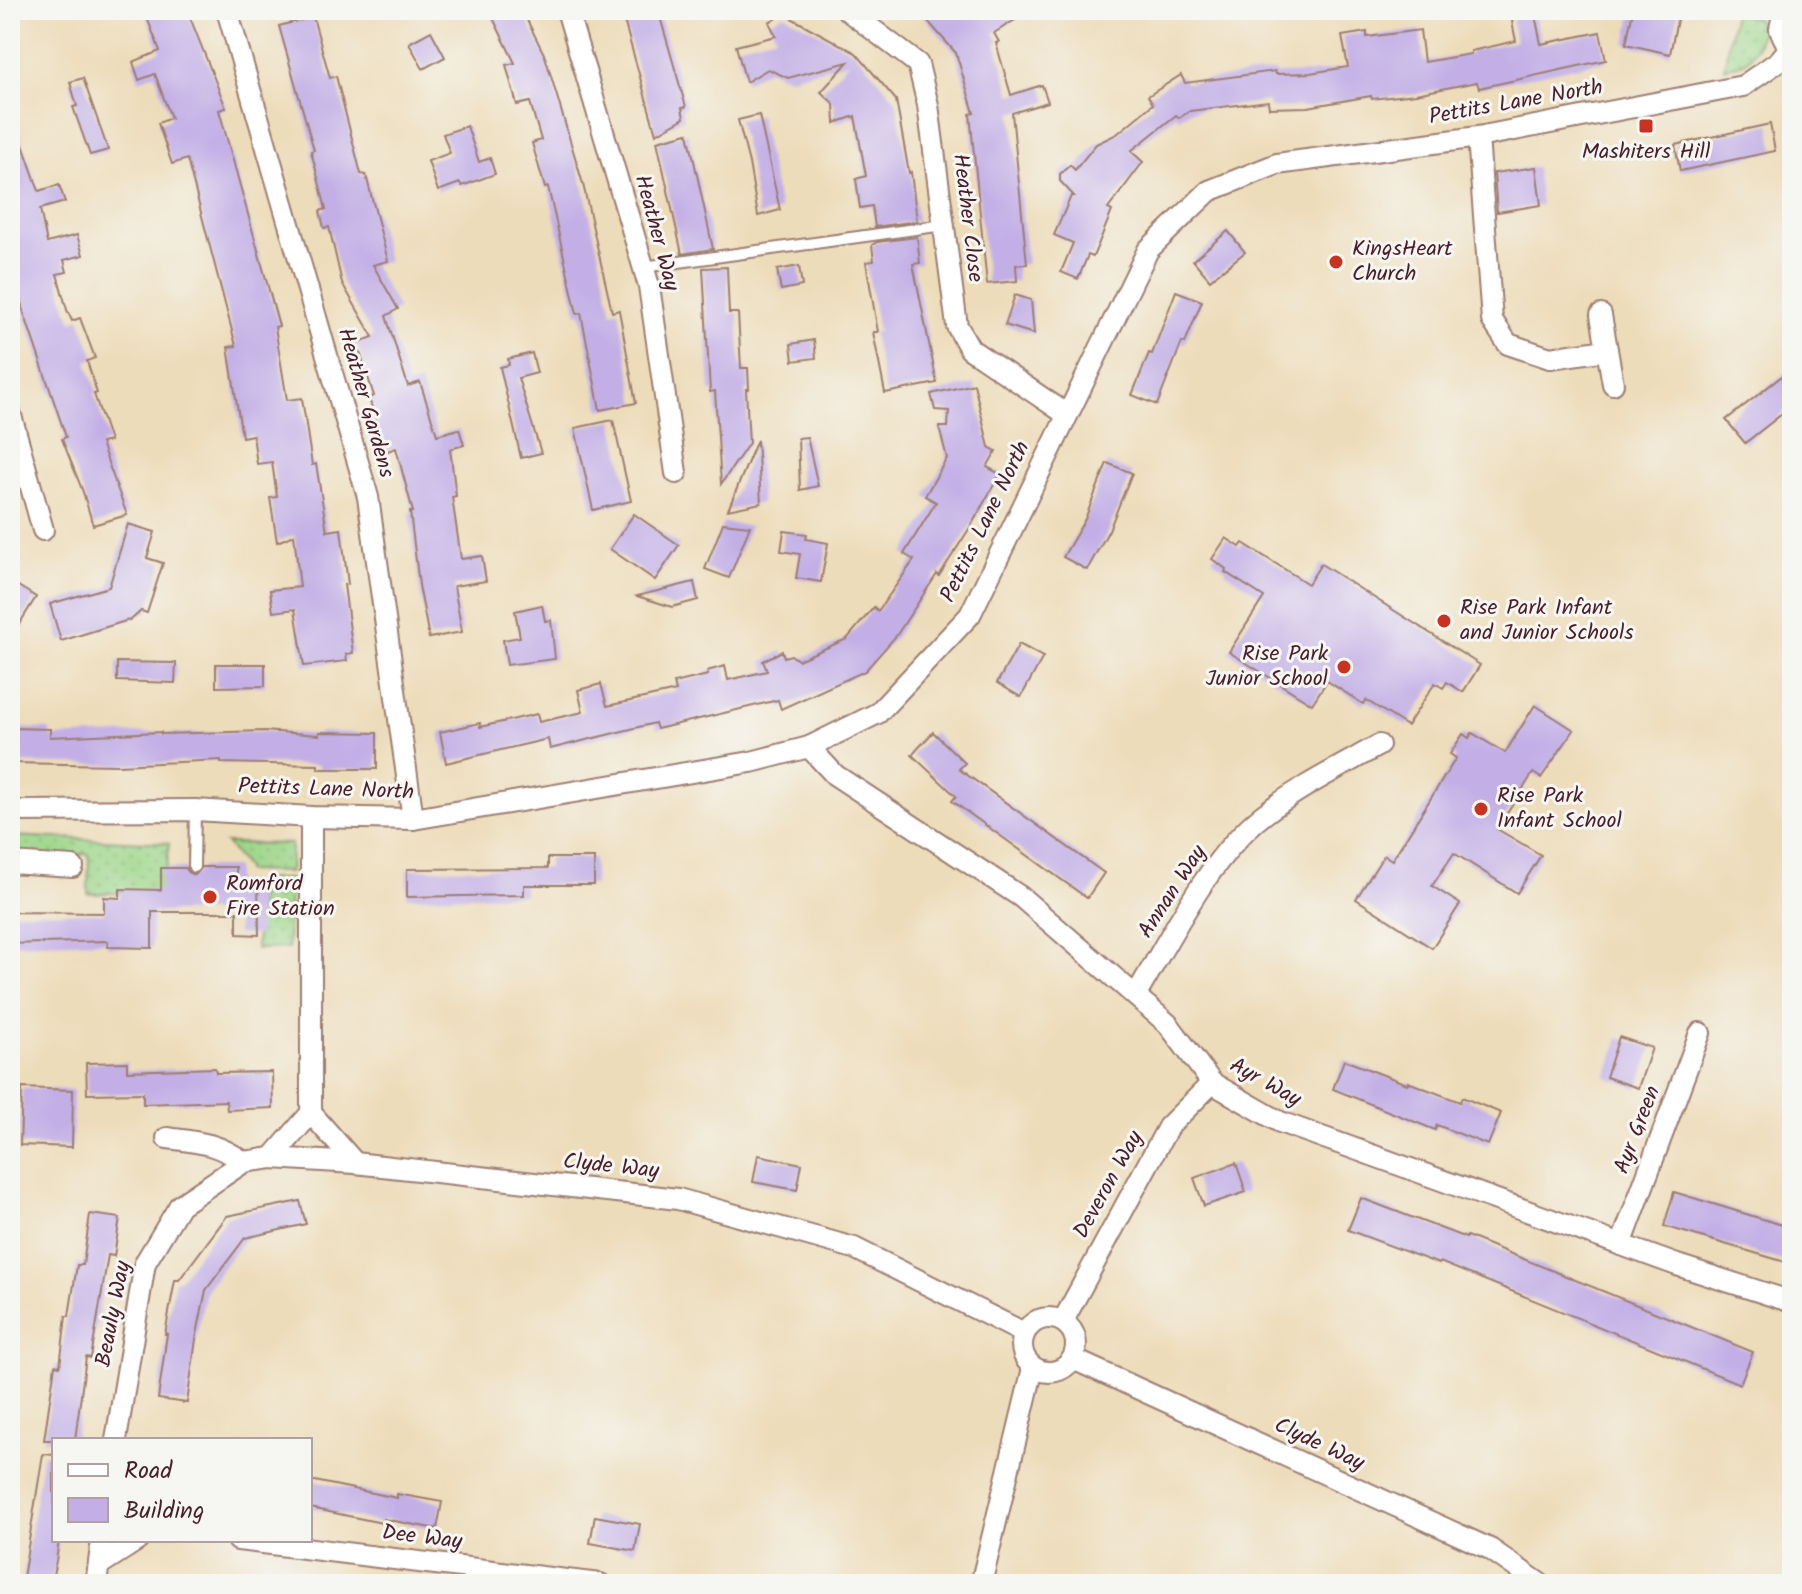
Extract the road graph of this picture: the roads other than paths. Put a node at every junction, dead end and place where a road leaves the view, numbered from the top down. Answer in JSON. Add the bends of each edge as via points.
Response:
{"nodes":[{"id":1,"x":227,"y":10,"type":"edge"},
{"id":2,"x":567,"y":10,"type":"edge"},
{"id":3,"x":847,"y":10,"type":"edge"},
{"id":4,"x":1785,"y":12,"type":"edge"},
{"id":5,"x":1792,"y":45,"type":"edge"},
{"id":6,"x":1478,"y":137,"type":"junction"},
{"id":7,"x":944,"y":225,"type":"junction"},
{"id":8,"x":643,"y":267,"type":"junction"},
{"id":9,"x":1601,"y":315,"type":"dead end"},
{"id":10,"x":1607,"y":350,"type":"junction"},
{"id":11,"x":1613,"y":384,"type":"dead end"},
{"id":12,"x":10,"y":412,"type":"edge"},
{"id":13,"x":1066,"y":414,"type":"junction"},
{"id":14,"x":676,"y":473,"type":"dead end"},
{"id":15,"x":43,"y":530,"type":"dead end"},
{"id":16,"x":1379,"y":745,"type":"dead end"},
{"id":17,"x":809,"y":747,"type":"junction"},
{"id":18,"x":195,"y":810,"type":"junction"},
{"id":19,"x":10,"y":811,"type":"edge"},
{"id":20,"x":311,"y":817,"type":"junction"},
{"id":21,"x":413,"y":819,"type":"junction"},
{"id":22,"x":10,"y":863,"type":"edge"},
{"id":23,"x":73,"y":867,"type":"dead end"},
{"id":24,"x":194,"y":867,"type":"dead end"},
{"id":25,"x":1136,"y":995,"type":"junction"},
{"id":26,"x":1700,"y":1033,"type":"dead end"},
{"id":27,"x":1212,"y":1083,"type":"junction"},
{"id":28,"x":311,"y":1113,"type":"junction"},
{"id":29,"x":167,"y":1138,"type":"dead end"},
{"id":30,"x":272,"y":1158,"type":"junction"},
{"id":31,"x":244,"y":1162,"type":"junction"},
{"id":32,"x":355,"y":1163,"type":"junction"},
{"id":33,"x":180,"y":1205,"type":"joint"},
{"id":34,"x":1621,"y":1245,"type":"junction"},
{"id":35,"x":1792,"y":1302,"type":"edge"},
{"id":36,"x":1063,"y":1321,"type":"junction"},
{"id":37,"x":1024,"y":1333,"type":"junction"},
{"id":38,"x":1073,"y":1359,"type":"junction"},
{"id":39,"x":1033,"y":1368,"type":"junction"},
{"id":40,"x":116,"y":1438,"type":"edge"},
{"id":41,"x":102,"y":1542,"type":"edge"},
{"id":42,"x":136,"y":1542,"type":"edge"},
{"id":43,"x":254,"y":1542,"type":"edge"},
{"id":44,"x":97,"y":1574,"type":"edge"},
{"id":45,"x":600,"y":1584,"type":"edge"},
{"id":46,"x":981,"y":1584,"type":"edge"},
{"id":47,"x":1540,"y":1584,"type":"edge"}],
"edges":[{"from":1,"to":21,"type":"street","name":"Heather Gardens","via":[[368,497]]},
{"from":2,"to":8,"type":"street","name":"Heather Way"},
{"from":3,"to":7,"type":"street","name":"Heather Close","via":[[918,64]]},
{"from":4,"to":5,"type":"main road","via":[[1784,29]]},
{"from":5,"to":6,"type":"street","name":"Pettits Lane North","via":[[1743,86]]},
{"from":6,"to":10,"type":"street","via":[[1492,320],[1508,344],[1550,358]]},
{"from":6,"to":13,"type":"street","name":"Pettits Lane North","via":[[1277,164],[1209,191],[1148,250]]},
{"from":7,"to":8,"type":"lane"},
{"from":7,"to":13,"type":"street","name":"Heather Close","via":[[957,326],[970,349]]},
{"from":8,"to":14,"type":"street","name":"Heather Way"},
{"from":9,"to":10,"type":"street"},
{"from":10,"to":11,"type":"street"},
{"from":12,"to":15,"type":"street"},
{"from":13,"to":17,"type":"street","name":"Pettits Lane North","via":[[970,615],[878,713]]},
{"from":16,"to":25,"type":"street","name":"Annan Way","via":[[1261,816],[1214,866]]},
{"from":17,"to":21,"type":"street","name":"Pettits Lane North","via":[[751,762]]},
{"from":17,"to":25,"type":"street","name":"Ayr Way","via":[[835,775],[1021,897]]},
{"from":18,"to":19,"type":"street","name":"Pettits Lane North"},
{"from":18,"to":20,"type":"street","name":"Pettits Lane North"},
{"from":18,"to":24,"type":"lane"},
{"from":20,"to":21,"type":"street","name":"Pettits Lane North"},
{"from":20,"to":28,"type":"street"},
{"from":22,"to":23,"type":"street"},
{"from":25,"to":27,"type":"street","name":"Ayr Way","via":[[1168,1024]]},
{"from":26,"to":34,"type":"street","name":"Ayr Green"},
{"from":27,"to":34,"type":"street","name":"Ayr Way","via":[[1280,1122]]},
{"from":27,"to":36,"type":"street","name":"Deveron Way","via":[[1168,1127]]},
{"from":28,"to":30,"type":"street"},
{"from":28,"to":32,"type":"street"},
{"from":29,"to":31,"type":"street","via":[[206,1142]]},
{"from":30,"to":31,"type":"street","name":"Clyde Way"},
{"from":30,"to":32,"type":"street","name":"Clyde Way"},
{"from":31,"to":33,"type":"street","name":"Clyde Way"},
{"from":32,"to":37,"type":"street","name":"Clyde Way","via":[[678,1199],[854,1248]]},
{"from":33,"to":40,"type":"street","name":"Beauly Way","via":[[145,1263]]},
{"from":34,"to":35,"type":"street","name":"Ayr Way"},
{"from":36,"to":37,"type":"street","via":[[1034,1323]]},
{"from":36,"to":38,"type":"street","via":[[1073,1330]]},
{"from":37,"to":39,"type":"street","via":[[1021,1349]]},
{"from":38,"to":39,"type":"street","via":[[1052,1372]]},
{"from":38,"to":47,"type":"street","name":"Clyde Way","via":[[1490,1549]]},
{"from":39,"to":46,"type":"street"},
{"from":41,"to":44,"type":"street"},
{"from":42,"to":44,"type":"street"},
{"from":43,"to":45,"type":"street","name":"Dee Way"}]}
